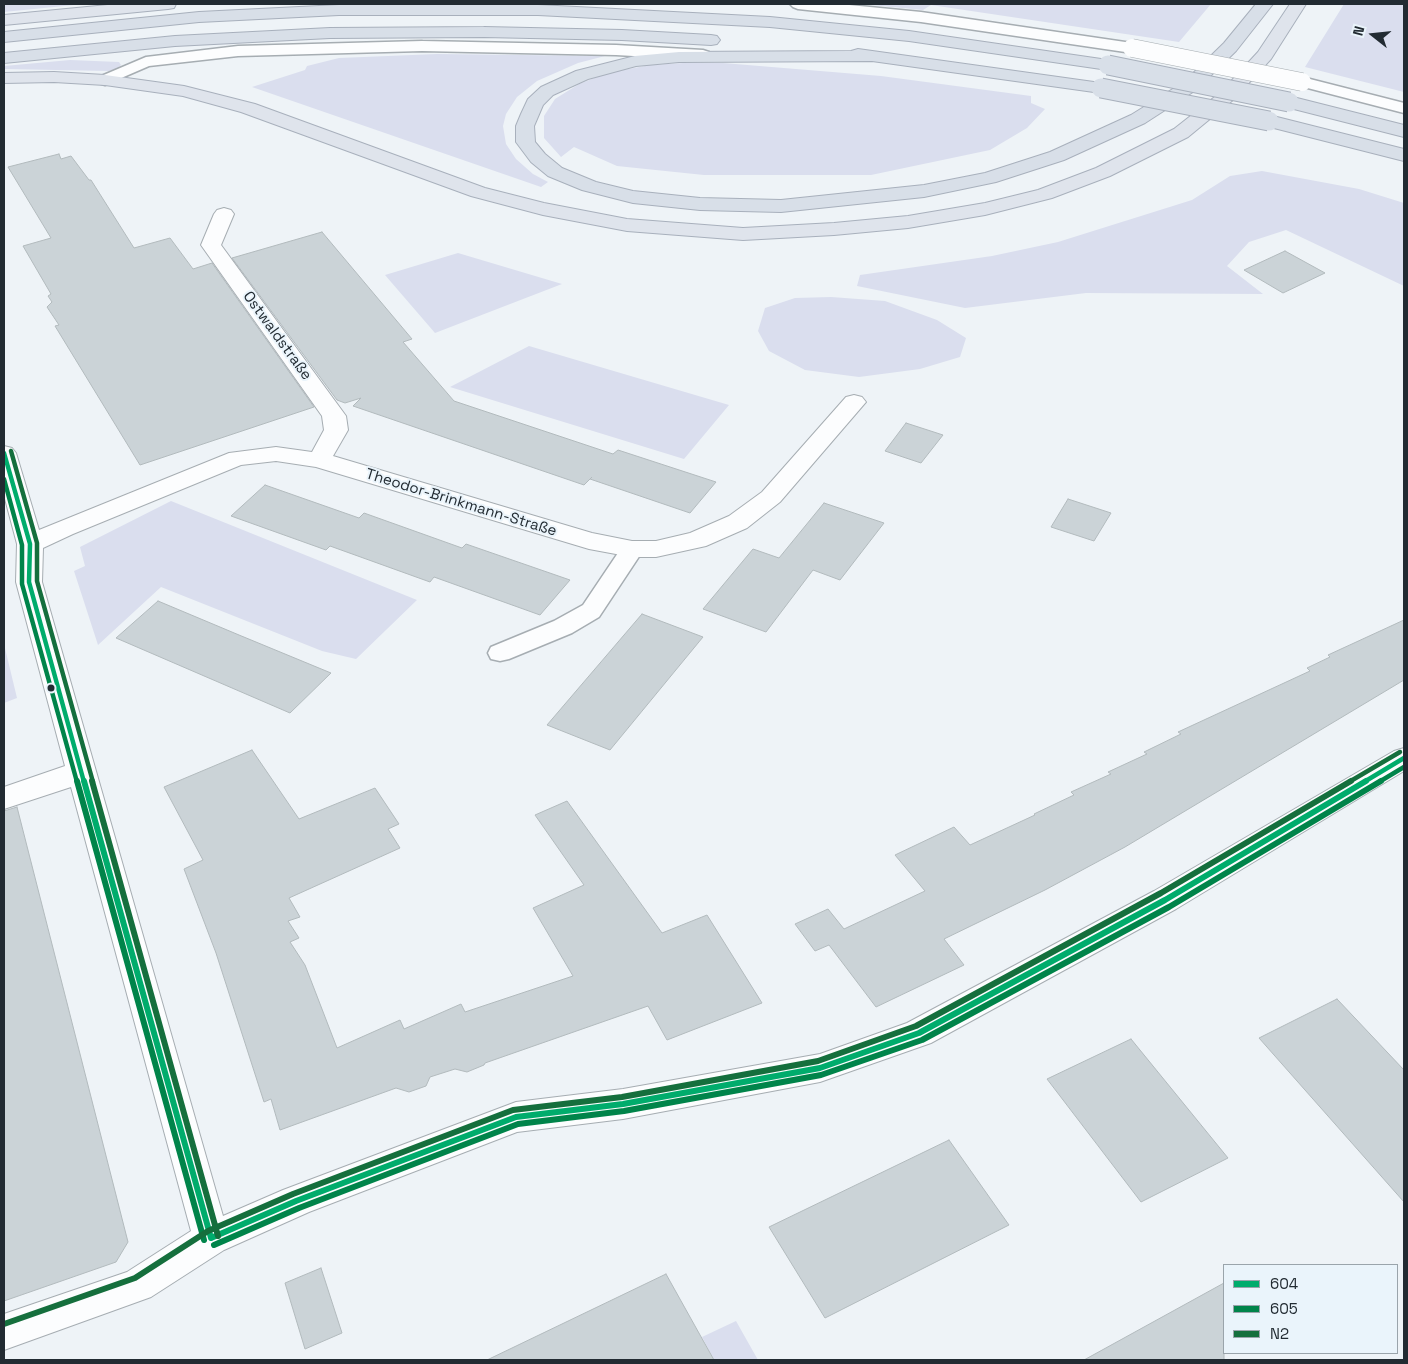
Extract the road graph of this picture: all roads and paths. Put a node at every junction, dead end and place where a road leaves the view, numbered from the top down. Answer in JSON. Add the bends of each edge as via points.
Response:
{"nodes":[{"id":1,"x":168,"y":4,"type":"edge"},
{"id":2,"x":798,"y":4,"type":"edge"},
{"id":3,"x":1265,"y":4,"type":"edge"},
{"id":4,"x":1298,"y":4,"type":"edge"},
{"id":5,"x":4,"y":20,"type":"edge"},
{"id":6,"x":4,"y":37,"type":"edge"},
{"id":7,"x":726,"y":56,"type":"junction"},
{"id":8,"x":877,"y":56,"type":"junction"},
{"id":9,"x":4,"y":58,"type":"edge"},
{"id":10,"x":4,"y":78,"type":"edge"},
{"id":11,"x":105,"y":80,"type":"junction"},
{"id":12,"x":1404,"y":108,"type":"edge"},
{"id":13,"x":1404,"y":131,"type":"edge"},
{"id":14,"x":1404,"y":155,"type":"edge"},
{"id":15,"x":224,"y":214,"type":"dead end"},
{"id":16,"x":854,"y":402,"type":"dead end"},
{"id":17,"x":4,"y":453,"type":"edge"},
{"id":18,"x":319,"y":460,"type":"junction"},
{"id":19,"x":30,"y":544,"type":"junction"},
{"id":20,"x":632,"y":549,"type":"junction"},
{"id":21,"x":500,"y":653,"type":"dead end"},
{"id":22,"x":1404,"y":758,"type":"edge"},
{"id":23,"x":81,"y":772,"type":"junction"},
{"id":24,"x":4,"y":798,"type":"edge"},
{"id":25,"x":211,"y":1238,"type":"junction"},
{"id":26,"x":4,"y":1332,"type":"edge"}],
"edges":[{"from":1,"to":5,"type":"highway"},
{"from":2,"to":12,"type":"lane","bridge":true,"via":[[920,17],[1132,48],[1302,82]]},
{"from":3,"to":7,"type":"highway","via":[[1230,47],[1190,86],[1138,119],[1057,156],[989,178],[924,191],[780,206],[700,204],[633,197],[589,186],[555,172],[526,142],[525,126],[535,104],[547,91],[582,74],[635,61]]},
{"from":4,"to":11,"type":"highway","via":[[1265,55],[1227,96],[1181,133],[1103,172],[1045,194],[985,209],[908,222],[834,229],[743,234],[627,225],[542,209],[478,192],[248,108],[184,91]]},
{"from":6,"to":13,"type":"highway","bridge":true,"via":[[199,18],[339,10],[538,10],[780,23],[919,37],[1108,65],[1290,102]]},
{"from":7,"to":8,"type":"highway"},
{"from":7,"to":11,"type":"lane","via":[[422,46],[238,51],[146,62]]},
{"from":8,"to":9,"type":"highway","via":[[726,41],[484,32],[330,33],[175,41]]},
{"from":8,"to":14,"type":"highway","bridge":true,"via":[[1101,88],[1269,121]]},
{"from":10,"to":11,"type":"highway"},
{"from":15,"to":18,"type":"street","name":"Ostwaldstraße","via":[[211,245],[334,416],[336,430]]},
{"from":16,"to":20,"type":"street","name":"Theodor-Brinkmann-Straße","via":[[771,497],[738,522],[697,540],[656,549]]},
{"from":17,"to":19,"type":"street"},
{"from":18,"to":19,"type":"street","name":"Theodor-Brinkmann-Straße","via":[[276,454],[237,458]]},
{"from":18,"to":20,"type":"street","name":"Theodor-Brinkmann-Straße","via":[[589,541]]},
{"from":19,"to":23,"type":"street","via":[[29,582]]},
{"from":20,"to":21,"type":"lane","via":[[591,611],[563,628]]},
{"from":22,"to":25,"type":"street","via":[[1165,900],[919,1032],[820,1068],[624,1104],[516,1117],[296,1201]]},
{"from":23,"to":24,"type":"street"},
{"from":23,"to":25,"type":"street"},
{"from":25,"to":26,"type":"street","via":[[138,1285]]}]}
